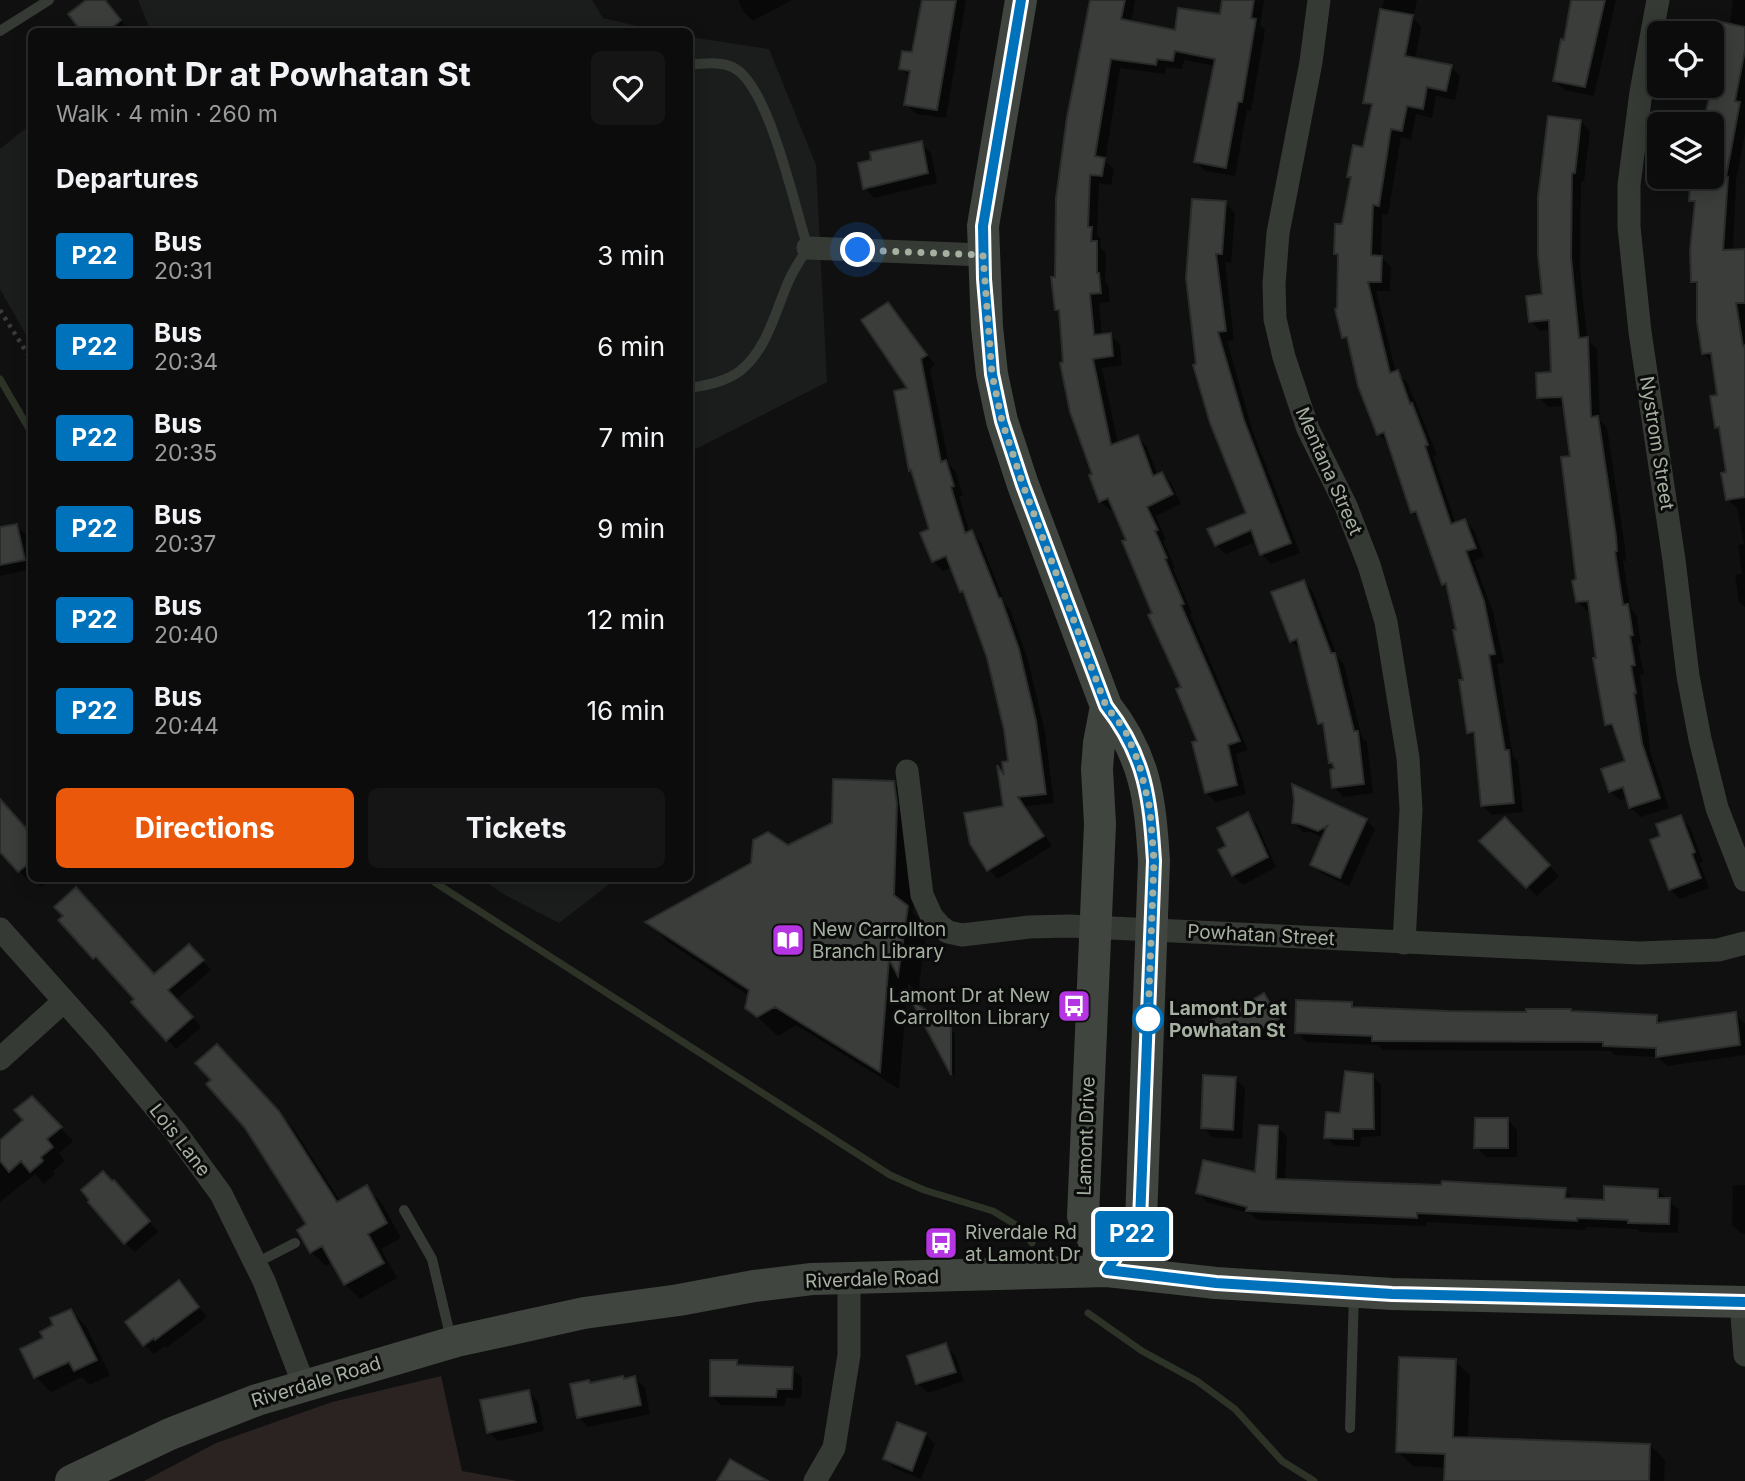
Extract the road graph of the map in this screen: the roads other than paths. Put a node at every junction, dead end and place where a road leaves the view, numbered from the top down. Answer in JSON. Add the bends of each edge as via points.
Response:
{"nodes":[{"id":1,"x":49,"y":0,"type":"edge"},
{"id":2,"x":1021,"y":0,"type":"edge"},
{"id":3,"x":1319,"y":0,"type":"edge"},
{"id":4,"x":1658,"y":0,"type":"edge"},
{"id":5,"x":0,"y":31,"type":"edge"},
{"id":6,"x":693,"y":64,"type":"edge"},
{"id":7,"x":808,"y":248,"type":"junction"},
{"id":8,"x":983,"y":255,"type":"junction"},
{"id":9,"x":693,"y":388,"type":"edge"},
{"id":10,"x":1106,"y":706,"type":"junction"},
{"id":11,"x":907,"y":771,"type":"dead end"},
{"id":12,"x":1745,"y":880,"type":"edge"},
{"id":13,"x":1094,"y":926,"type":"junction"},
{"id":14,"x":0,"y":929,"type":"edge"},
{"id":15,"x":1151,"y":929,"type":"junction"},
{"id":16,"x":1405,"y":943,"type":"junction"},
{"id":17,"x":1745,"y":943,"type":"edge"},
{"id":18,"x":63,"y":1002,"type":"junction"},
{"id":19,"x":0,"y":1059,"type":"edge"},
{"id":20,"x":404,"y":1210,"type":"dead end"},
{"id":21,"x":295,"y":1243,"type":"dead end"},
{"id":22,"x":256,"y":1263,"type":"junction"},
{"id":23,"x":1107,"y":1270,"type":"junction"},
{"id":24,"x":849,"y":1278,"type":"junction"},
{"id":25,"x":1354,"y":1291,"type":"junction"},
{"id":26,"x":1743,"y":1302,"type":"edge"},
{"id":27,"x":451,"y":1342,"type":"junction"},
{"id":28,"x":1745,"y":1355,"type":"edge"},
{"id":29,"x":304,"y":1385,"type":"junction"},
{"id":30,"x":1350,"y":1428,"type":"dead end"},
{"id":31,"x":71,"y":1481,"type":"edge"},
{"id":32,"x":815,"y":1481,"type":"edge"}],
"edges":[{"from":1,"to":5,"type":"lane"},
{"from":2,"to":8,"type":"street","via":[[986,204]]},
{"from":3,"to":16,"type":"street","name":"Mentana Street","via":[[1278,233],[1275,319],[1308,429],[1346,506],[1386,622],[1408,758],[1411,809]]},
{"from":4,"to":12,"type":"street","name":"Nystrom Street","via":[[1639,106],[1629,227],[1688,676],[1717,808]]},
{"from":6,"to":7,"type":"lane","via":[[734,67],[749,81],[770,124]]},
{"from":7,"to":8,"type":"street"},
{"from":7,"to":9,"type":"lane","via":[[751,361],[726,379]]},
{"from":8,"to":10,"type":"street","via":[[992,374],[1002,421]]},
{"from":10,"to":13,"type":"street","name":"Lamont Drive","via":[[1097,769],[1100,824]]},
{"from":10,"to":15,"type":"street","via":[[1135,752],[1150,809],[1154,861]]},
{"from":11,"to":13,"type":"street","name":"Powhatan Street","via":[[922,895],[940,926],[962,935]]},
{"from":13,"to":15,"type":"street","name":"Powhatan Street"},
{"from":13,"to":23,"type":"street","name":"Lamont Drive","via":[[1083,1216]]},
{"from":14,"to":18,"type":"street","name":"Lois Lane"},
{"from":15,"to":16,"type":"street","name":"Powhatan Street"},
{"from":15,"to":23,"type":"street","via":[[1140,1221]]},
{"from":16,"to":17,"type":"street","name":"Powhatan Street","via":[[1639,953],[1709,951]]},
{"from":18,"to":19,"type":"street"},
{"from":18,"to":22,"type":"street","name":"Lois Lane","via":[[200,1164],[233,1215]]},
{"from":20,"to":27,"type":"lane","via":[[432,1259]]},
{"from":21,"to":22,"type":"lane"},
{"from":22,"to":29,"type":"street","name":"Lois Lane"},
{"from":23,"to":24,"type":"street","name":"Riverdale Road"},
{"from":23,"to":25,"type":"street","name":"Riverdale Road","via":[[1216,1283]]},
{"from":24,"to":27,"type":"street","name":"Riverdale Road","via":[[754,1286],[584,1313]]},
{"from":24,"to":32,"type":"street","via":[[849,1355],[834,1448]]},
{"from":25,"to":26,"type":"street","name":"Riverdale Road"},
{"from":25,"to":30,"type":"lane"},
{"from":26,"to":28,"type":"street"},
{"from":27,"to":29,"type":"street","name":"Riverdale Road"},
{"from":29,"to":31,"type":"street","name":"Riverdale Road","via":[[182,1429]]}]}
